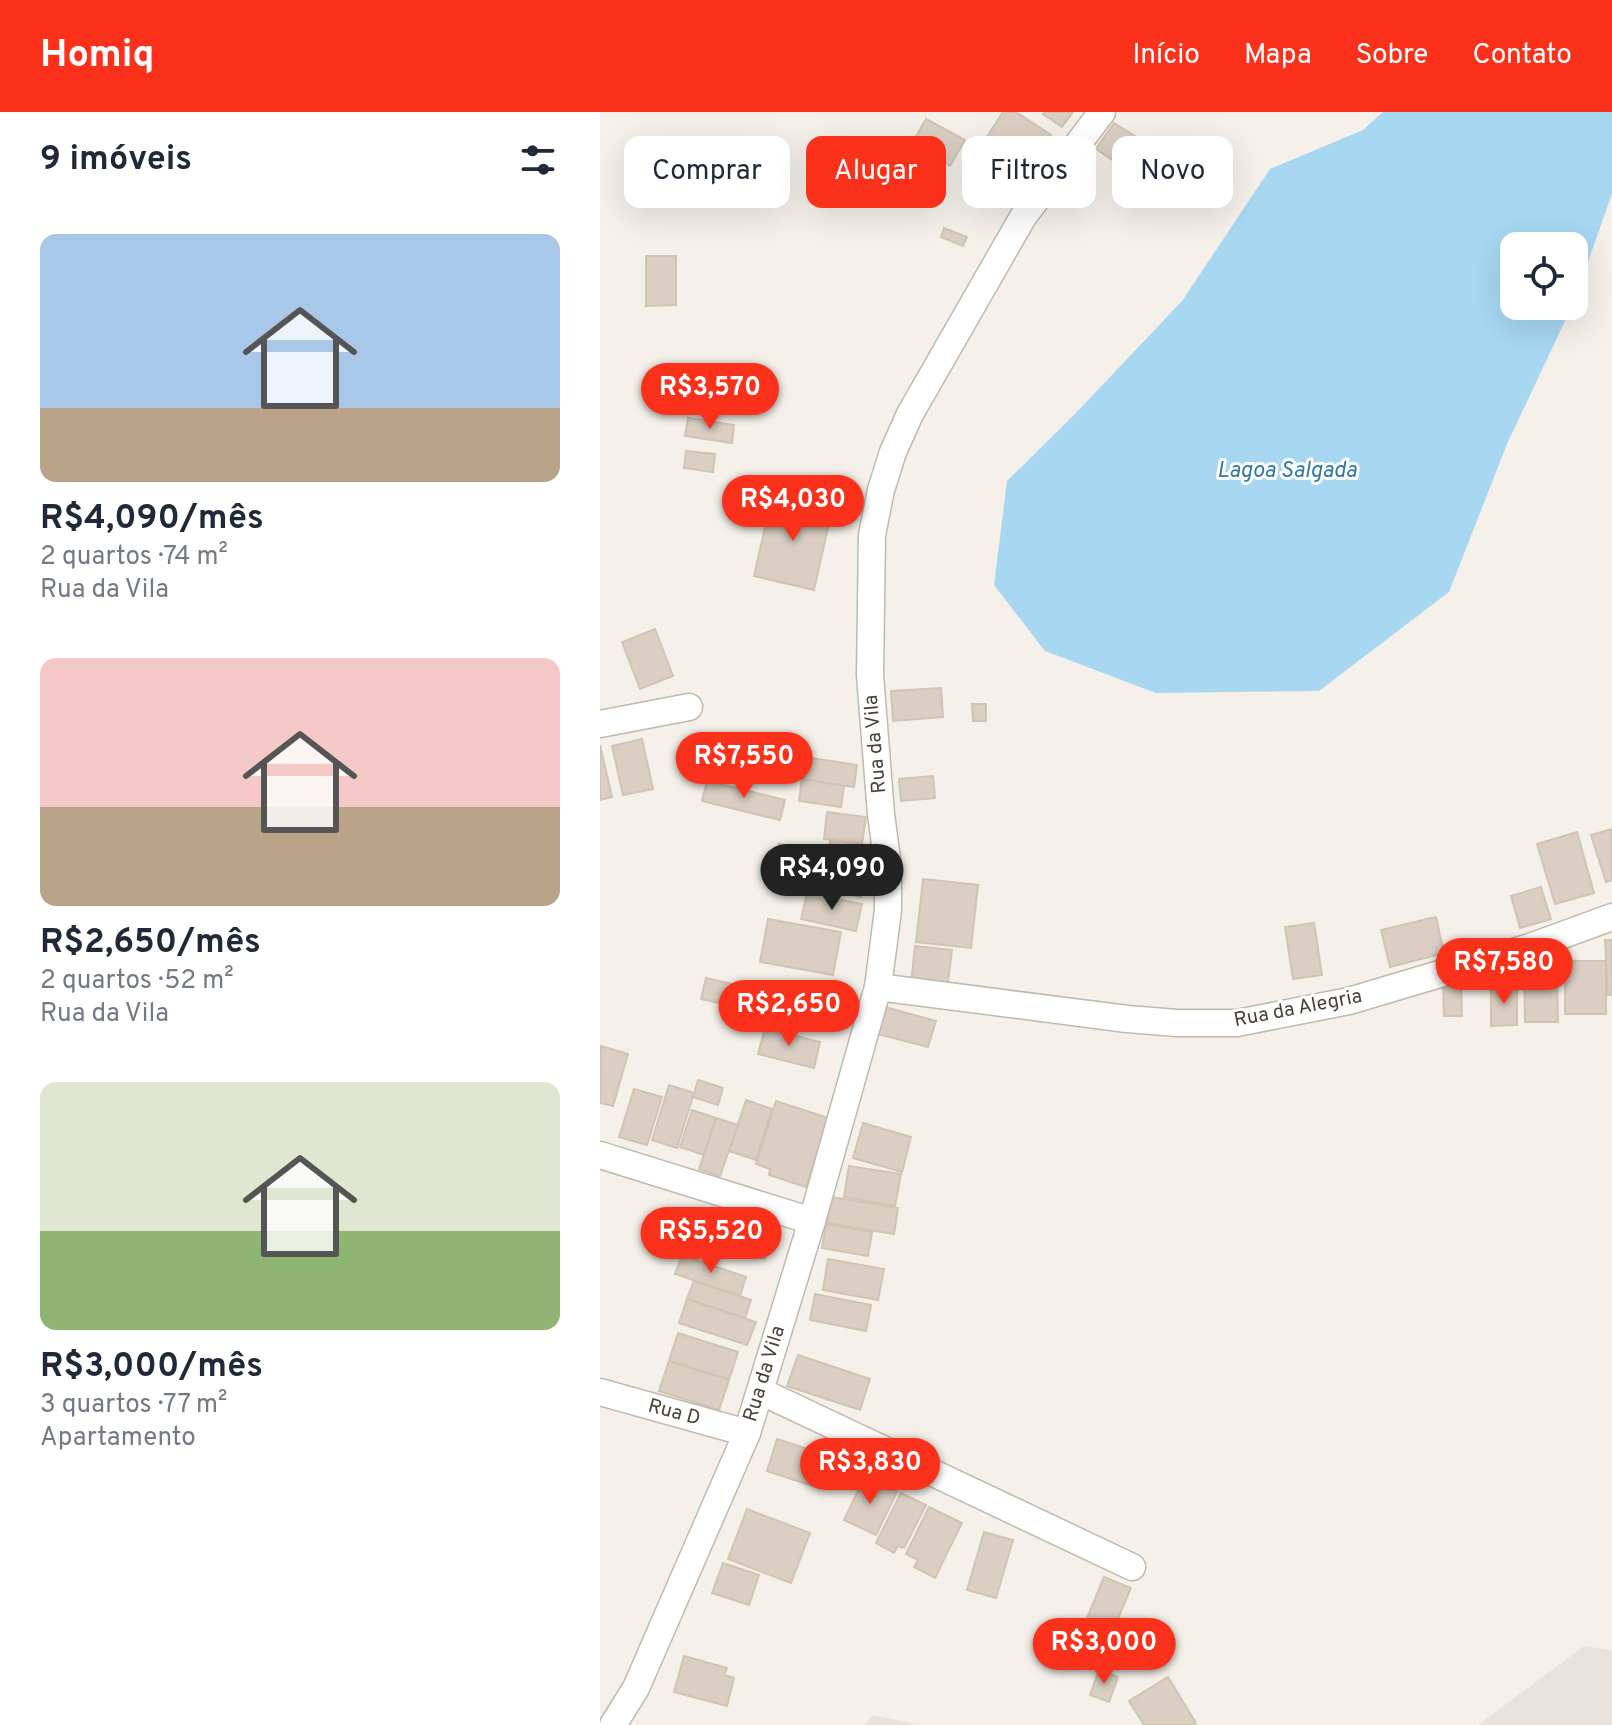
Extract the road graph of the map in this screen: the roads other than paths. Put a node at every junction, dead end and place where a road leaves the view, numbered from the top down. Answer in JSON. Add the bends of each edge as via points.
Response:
{"nodes":[{"id":1,"x":1102,"y":112,"type":"edge"},
{"id":2,"x":689,"y":707,"type":"dead end"},
{"id":3,"x":600,"y":724,"type":"edge"},
{"id":4,"x":1612,"y":917,"type":"edge"},
{"id":5,"x":878,"y":987,"type":"junction"},
{"id":6,"x":600,"y":1155,"type":"edge"},
{"id":7,"x":812,"y":1221,"type":"junction"},
{"id":8,"x":760,"y":1391,"type":"junction"},
{"id":9,"x":600,"y":1392,"type":"edge"},
{"id":10,"x":747,"y":1433,"type":"junction"},
{"id":11,"x":1132,"y":1567,"type":"dead end"},
{"id":12,"x":613,"y":1725,"type":"edge"}],
"edges":[{"from":1,"to":5,"type":"street","name":"Rua da Vila","via":[[1015,230],[910,414],[881,490],[872,535],[870,675],[888,867]]},
{"from":2,"to":3,"type":"street"},
{"from":4,"to":5,"type":"street","name":"Rua da Alegria","via":[[1349,1001],[1237,1023],[1127,1019]]},
{"from":5,"to":7,"type":"street","name":"Rua da Vila"},
{"from":6,"to":7,"type":"street"},
{"from":7,"to":8,"type":"street","name":"Rua da Vila"},
{"from":8,"to":10,"type":"street","name":"Rua da Vila"},
{"from":8,"to":11,"type":"street"},
{"from":9,"to":10,"type":"street","name":"Rua D"},
{"from":10,"to":12,"type":"street","name":"Rua da Vila","via":[[636,1688]]}]}
